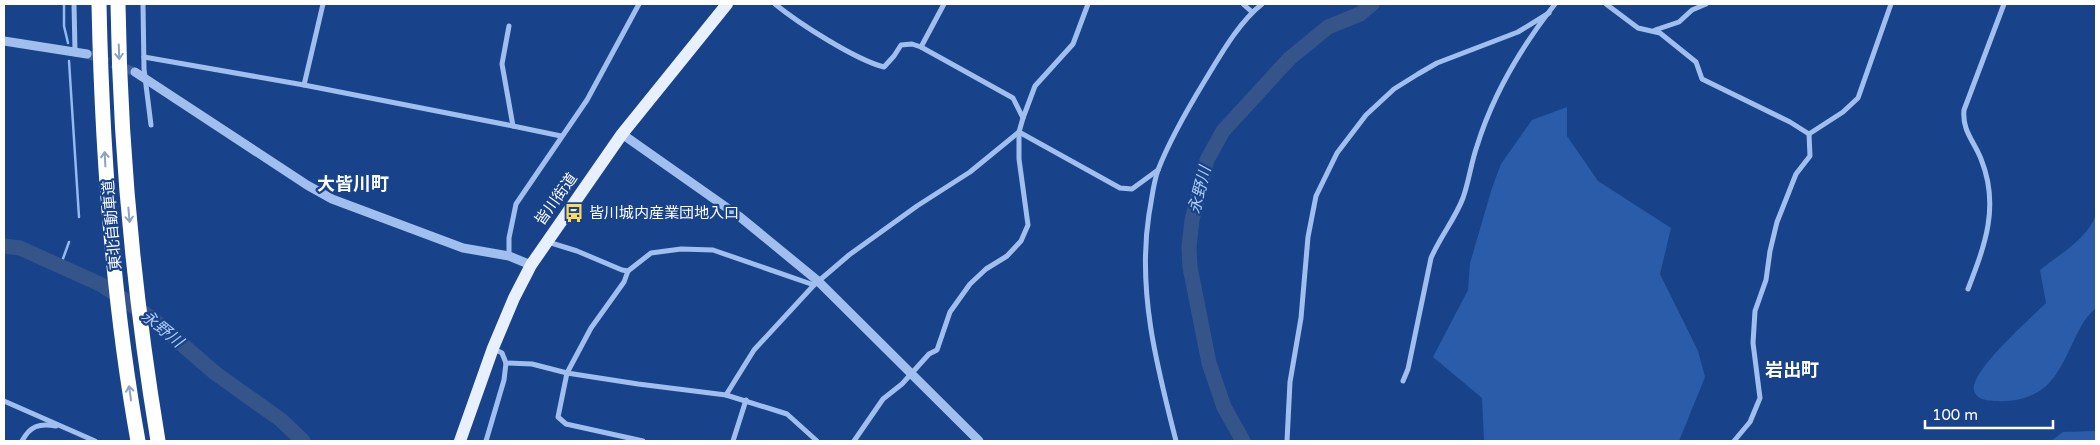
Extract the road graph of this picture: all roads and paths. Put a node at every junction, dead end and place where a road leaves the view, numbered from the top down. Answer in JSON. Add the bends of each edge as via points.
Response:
{"nodes":[{"id":1,"x":74,"y":4,"type":"edge"},
{"id":2,"x":99,"y":4,"type":"edge"},
{"id":3,"x":118,"y":4,"type":"edge"},
{"id":4,"x":143,"y":4,"type":"edge"},
{"id":5,"x":323,"y":4,"type":"edge"},
{"id":6,"x":639,"y":4,"type":"edge"},
{"id":7,"x":727,"y":4,"type":"edge"},
{"id":8,"x":775,"y":4,"type":"edge"},
{"id":9,"x":944,"y":4,"type":"edge"},
{"id":10,"x":1088,"y":4,"type":"edge"},
{"id":11,"x":1244,"y":4,"type":"edge"},
{"id":12,"x":1262,"y":4,"type":"edge"},
{"id":13,"x":1556,"y":4,"type":"edge"},
{"id":14,"x":1606,"y":4,"type":"edge"},
{"id":15,"x":1706,"y":4,"type":"edge"},
{"id":16,"x":1891,"y":4,"type":"edge"},
{"id":17,"x":2004,"y":4,"type":"edge"},
{"id":18,"x":1252,"y":12,"type":"junction"},
{"id":19,"x":1549,"y":13,"type":"junction"},
{"id":20,"x":509,"y":26,"type":"dead end"},
{"id":21,"x":1654,"y":30,"type":"junction"},
{"id":22,"x":4,"y":41,"type":"edge"},
{"id":23,"x":921,"y":48,"type":"junction"},
{"id":24,"x":75,"y":51,"type":"junction"},
{"id":25,"x":87,"y":54,"type":"tunnel mouth"},
{"id":26,"x":144,"y":57,"type":"junction"},
{"id":27,"x":135,"y":72,"type":"tunnel mouth"},
{"id":28,"x":145,"y":78,"type":"junction"},
{"id":29,"x":304,"y":85,"type":"junction"},
{"id":30,"x":1023,"y":118,"type":"junction"},
{"id":31,"x":151,"y":125,"type":"dead end"},
{"id":32,"x":513,"y":126,"type":"junction"},
{"id":33,"x":1019,"y":132,"type":"junction"},
{"id":34,"x":622,"y":134,"type":"junction"},
{"id":35,"x":1809,"y":134,"type":"junction"},
{"id":36,"x":561,"y":136,"type":"junction"},
{"id":37,"x":1158,"y":170,"type":"junction"},
{"id":38,"x":546,"y":241,"type":"junction"},
{"id":39,"x":509,"y":256,"type":"junction"},
{"id":40,"x":531,"y":264,"type":"junction"},
{"id":41,"x":628,"y":271,"type":"junction"},
{"id":42,"x":816,"y":283,"type":"junction"},
{"id":43,"x":1968,"y":289,"type":"dead end"},
{"id":44,"x":493,"y":348,"type":"junction"},
{"id":45,"x":506,"y":363,"type":"junction"},
{"id":46,"x":568,"y":372,"type":"junction"},
{"id":47,"x":911,"y":374,"type":"junction"},
{"id":48,"x":1403,"y":381,"type":"dead end"},
{"id":49,"x":726,"y":395,"type":"junction"},
{"id":50,"x":746,"y":400,"type":"junction"},
{"id":51,"x":4,"y":401,"type":"edge"},
{"id":52,"x":60,"y":426,"type":"junction"},
{"id":53,"x":22,"y":441,"type":"edge"},
{"id":54,"x":95,"y":441,"type":"edge"},
{"id":55,"x":138,"y":441,"type":"edge"},
{"id":56,"x":158,"y":441,"type":"edge"},
{"id":57,"x":460,"y":441,"type":"edge"},
{"id":58,"x":486,"y":441,"type":"edge"},
{"id":59,"x":643,"y":441,"type":"edge"},
{"id":60,"x":733,"y":441,"type":"edge"},
{"id":61,"x":817,"y":441,"type":"edge"},
{"id":62,"x":854,"y":441,"type":"edge"},
{"id":63,"x":979,"y":441,"type":"edge"},
{"id":64,"x":1176,"y":441,"type":"edge"},
{"id":65,"x":1287,"y":441,"type":"edge"},
{"id":66,"x":1734,"y":441,"type":"edge"}],
"edges":[{"from":1,"to":24,"type":"street"},
{"from":55,"to":2,"type":"highway","name":"東北自動車道","one_way":true,"via":[[113,260],[104,150]]},
{"from":3,"to":56,"type":"highway","name":"東北自動車道","one_way":true,"via":[[122,127],[134,273]]},
{"from":4,"to":26,"type":"street"},
{"from":5,"to":29,"type":"street"},
{"from":6,"to":36,"type":"street","via":[[587,100]]},
{"from":7,"to":34,"type":"main road","name":"皆川街道"},
{"from":8,"to":23,"type":"street","via":[[873,64],[884,67],[901,45],[912,44]]},
{"from":9,"to":23,"type":"street"},
{"from":10,"to":30,"type":"street","via":[[1073,44],[1035,86]]},
{"from":11,"to":18,"type":"street"},
{"from":12,"to":18,"type":"street"},
{"from":13,"to":19,"type":"street"},
{"from":14,"to":21,"type":"street","via":[[1638,28]]},
{"from":15,"to":21,"type":"street","via":[[1692,10],[1679,22]]},
{"from":16,"to":35,"type":"street","via":[[1858,98]]},
{"from":17,"to":43,"type":"street","via":[[1964,110],[1963,122],[1982,159],[1991,203],[1988,230]]},
{"from":18,"to":37,"type":"street","via":[[1186,112]]},
{"from":19,"to":48,"type":"street","via":[[1525,45],[1495,98],[1456,214],[1431,258]]},
{"from":19,"to":65,"type":"street","via":[[1518,32],[1437,63],[1418,74],[1366,115],[1337,153],[1316,196],[1308,237],[1301,318],[1290,382]]},
{"from":20,"to":32,"type":"street","via":[[502,64]]},
{"from":21,"to":35,"type":"street","via":[[1696,62],[1702,79]]},
{"from":22,"to":24,"type":"street"},
{"from":23,"to":30,"type":"street","via":[[1013,98]]},
{"from":24,"to":25,"type":"street"},
{"from":26,"to":28,"type":"street"},
{"from":26,"to":29,"type":"street"},
{"from":27,"to":28,"type":"street"},
{"from":28,"to":31,"type":"street"},
{"from":28,"to":39,"type":"street","via":[[332,199],[463,248]]},
{"from":29,"to":32,"type":"street"},
{"from":30,"to":33,"type":"street"},
{"from":32,"to":36,"type":"street"},
{"from":33,"to":37,"type":"street","via":[[1120,188],[1132,189]]},
{"from":33,"to":42,"type":"street","via":[[970,172],[849,255]]},
{"from":33,"to":47,"type":"street","via":[[1022,189],[1028,225],[1021,241],[970,284],[950,312],[937,350]]},
{"from":34,"to":38,"type":"main road","name":"皆川街道"},
{"from":34,"to":42,"type":"street","via":[[740,218]]},
{"from":35,"to":66,"type":"street","via":[[1810,156],[1796,174],[1778,222],[1766,280],[1755,311],[1754,343],[1760,398],[1750,422]]},
{"from":36,"to":39,"type":"street","via":[[516,204]]},
{"from":37,"to":64,"type":"street","via":[[1146,234],[1145,270],[1149,323]]},
{"from":38,"to":40,"type":"main road","name":"皆川街道"},
{"from":38,"to":41,"type":"street"},
{"from":39,"to":40,"type":"street"},
{"from":40,"to":44,"type":"main road","name":"皆川街道"},
{"from":41,"to":42,"type":"street","via":[[651,253],[681,249],[713,250]]},
{"from":41,"to":46,"type":"street","via":[[624,282],[591,328]]},
{"from":42,"to":47,"type":"street"},
{"from":42,"to":49,"type":"street","via":[[754,350]]},
{"from":44,"to":45,"type":"street","via":[[502,353]]},
{"from":44,"to":57,"type":"main road","name":"皆川街道"},
{"from":45,"to":46,"type":"street","via":[[532,364]]},
{"from":45,"to":58,"type":"street"},
{"from":46,"to":49,"type":"street"},
{"from":46,"to":59,"type":"street","via":[[558,417],[566,424]]},
{"from":47,"to":62,"type":"street","via":[[883,399]]},
{"from":47,"to":63,"type":"street"},
{"from":49,"to":50,"type":"street"},
{"from":50,"to":60,"type":"street"},
{"from":50,"to":61,"type":"street","via":[[787,414]]},
{"from":51,"to":52,"type":"street"},
{"from":52,"to":53,"type":"street","via":[[36,426]]},
{"from":52,"to":54,"type":"street"}]}
